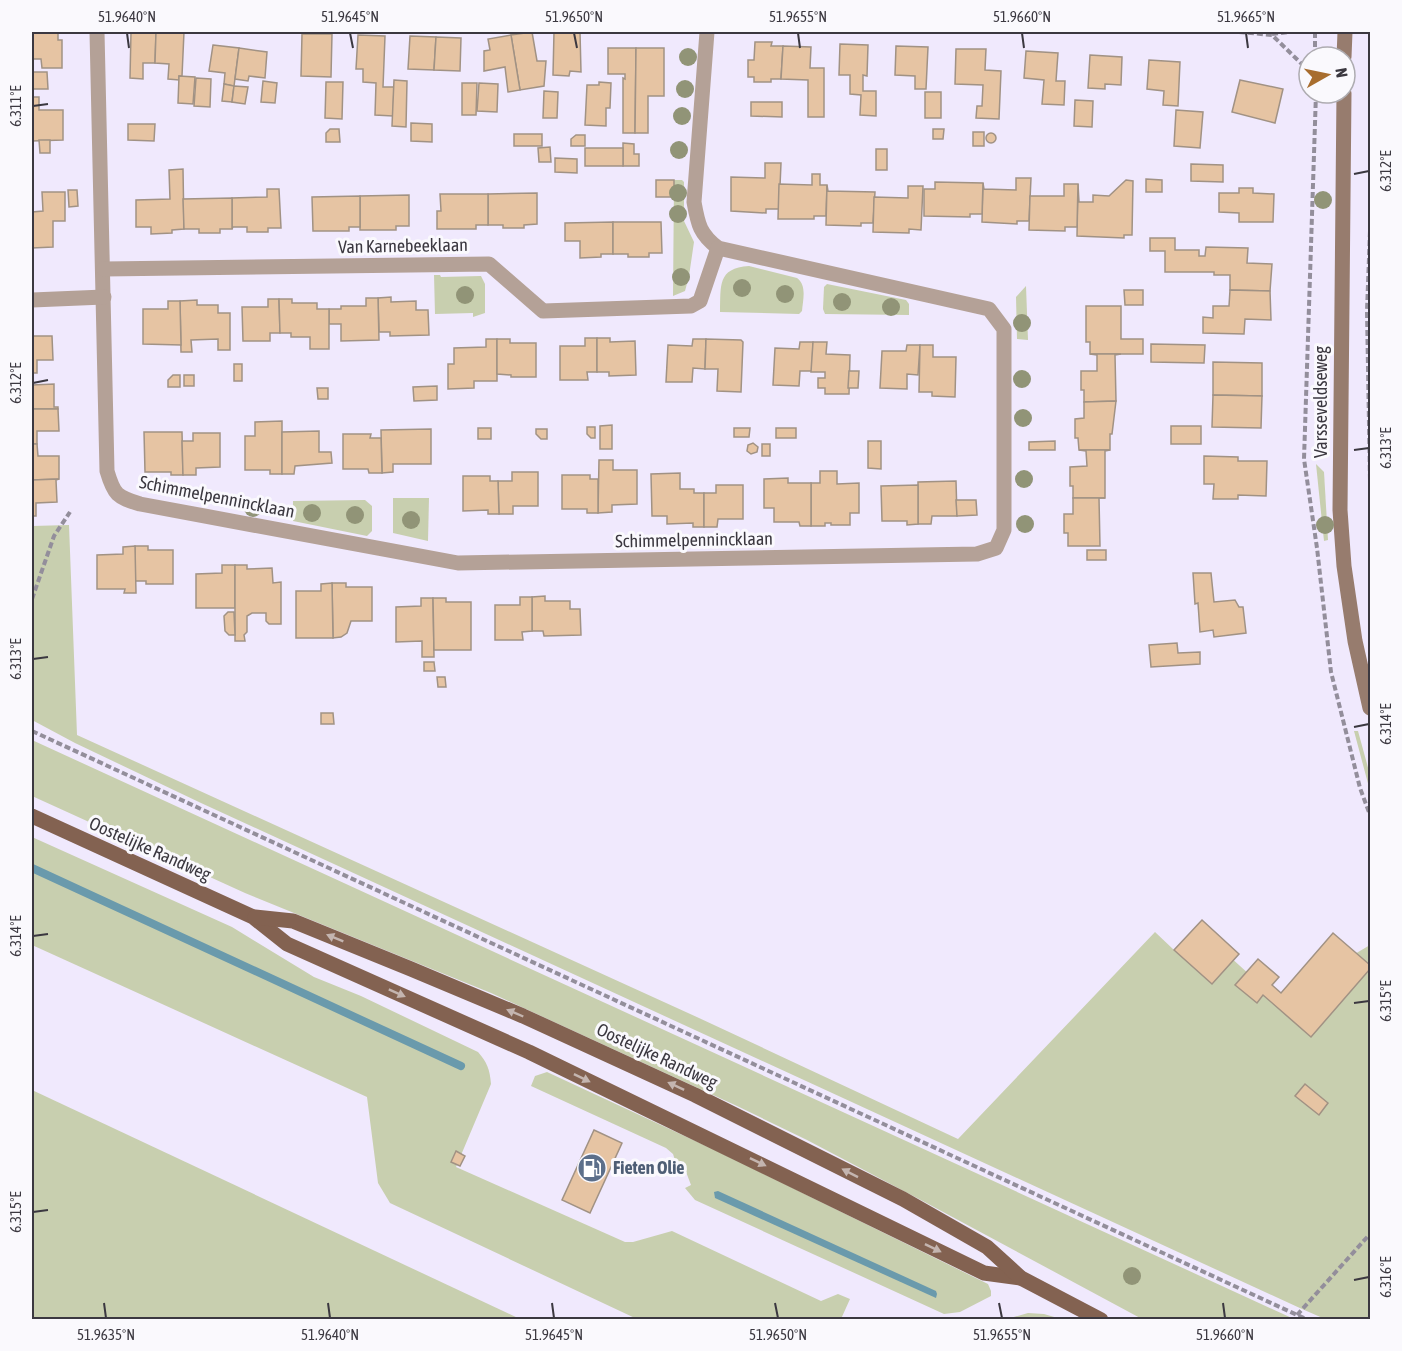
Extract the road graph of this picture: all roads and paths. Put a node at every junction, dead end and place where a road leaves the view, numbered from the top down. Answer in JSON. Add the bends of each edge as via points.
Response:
{"nodes":[{"id":1,"x":97,"y":32,"type":"edge"},
{"id":2,"x":707,"y":32,"type":"edge"},
{"id":3,"x":1239,"y":32,"type":"edge"},
{"id":4,"x":1290,"y":32,"type":"edge"},
{"id":5,"x":1272,"y":35,"type":"junction"},
{"id":6,"x":1297,"y":59,"type":"edge"},
{"id":7,"x":1316,"y":105,"type":"edge"},
{"id":8,"x":1344,"y":105,"type":"edge"},
{"id":9,"x":1371,"y":231,"type":"edge"},
{"id":10,"x":718,"y":248,"type":"junction"},
{"id":11,"x":104,"y":269,"type":"junction"},
{"id":12,"x":104,"y":297,"type":"junction"},
{"id":13,"x":32,"y":300,"type":"edge"},
{"id":14,"x":1371,"y":480,"type":"edge"},
{"id":15,"x":70,"y":512,"type":"dead end"},
{"id":16,"x":32,"y":599,"type":"edge"},
{"id":17,"x":1371,"y":708,"type":"edge"},
{"id":18,"x":32,"y":732,"type":"edge"},
{"id":19,"x":1371,"y":815,"type":"edge"},
{"id":20,"x":32,"y":816,"type":"edge"},
{"id":21,"x":253,"y":917,"type":"junction"},
{"id":22,"x":1371,"y":1234,"type":"edge"},
{"id":23,"x":1021,"y":1278,"type":"junction"},
{"id":24,"x":1298,"y":1315,"type":"junction"},
{"id":25,"x":1101,"y":1320,"type":"edge"},
{"id":26,"x":1308,"y":1320,"type":"edge"}],
"edges":[{"from":1,"to":11,"type":"street","name":"Schimmelpennincklaan"},
{"from":2,"to":10,"type":"street","via":[[694,202],[705,238]]},
{"from":3,"to":5,"type":"path"},
{"from":4,"to":5,"type":"path"},
{"from":5,"to":6,"type":"path"},
{"from":7,"to":19,"type":"path","via":[[1304,459],[1331,672],[1359,788]]},
{"from":8,"to":17,"type":"main road","name":"Varsseveldseweg","via":[[1340,510],[1354,641]]},
{"from":9,"to":14,"type":"path","via":[[1367,311]]},
{"from":10,"to":11,"type":"street","name":"Van Karnebeeklaan","via":[[700,301],[692,306],[669,307],[543,311],[489,264]]},
{"from":10,"to":12,"type":"street","name":"Schimmelpennincklaan","via":[[989,309],[1004,329],[1004,530],[996,548],[977,554],[458,563],[140,504],[121,498],[107,471]]},
{"from":11,"to":12,"type":"street","name":"Schimmelpennincklaan"},
{"from":12,"to":13,"type":"street"},
{"from":15,"to":16,"type":"path","via":[[54,536]]},
{"from":18,"to":24,"type":"path"},
{"from":20,"to":21,"type":"main road","name":"Oostelijke Randweg"},
{"from":21,"to":23,"type":"main road","name":"Oostelijke Randweg","one_way":true,"via":[[288,944],[529,1052],[984,1273]]},
{"from":23,"to":21,"type":"main road","name":"Oostelijke Randweg","one_way":true,"via":[[987,1247],[695,1095],[523,1016],[293,921]]},
{"from":22,"to":24,"type":"path"},
{"from":23,"to":25,"type":"main road","name":"Oostelijke Randweg"},
{"from":24,"to":26,"type":"path"}]}
